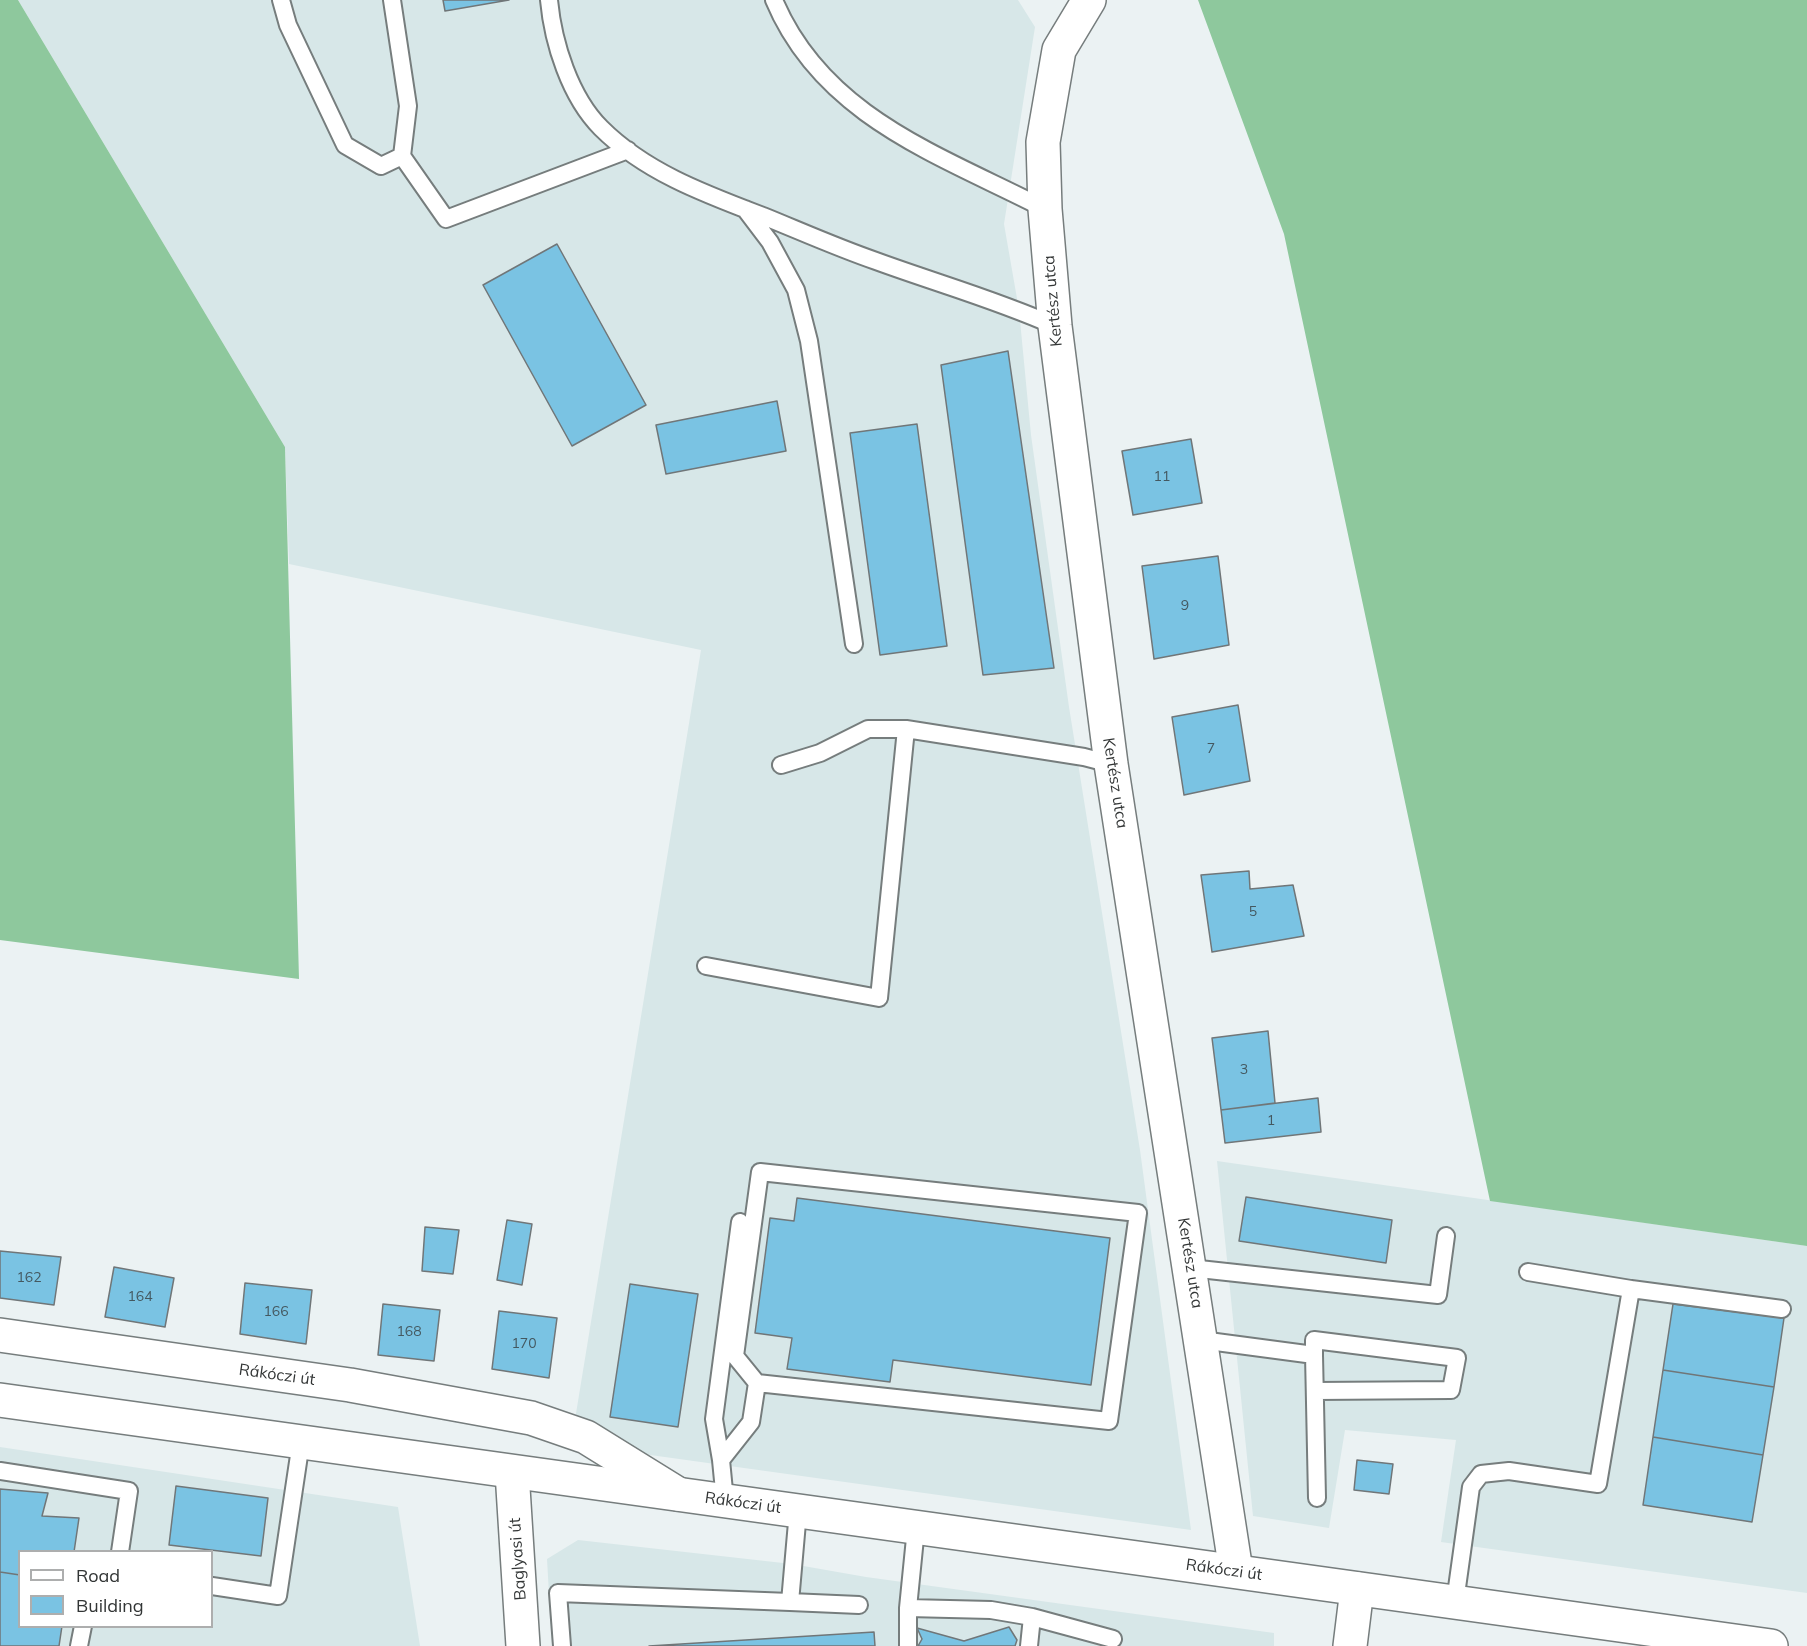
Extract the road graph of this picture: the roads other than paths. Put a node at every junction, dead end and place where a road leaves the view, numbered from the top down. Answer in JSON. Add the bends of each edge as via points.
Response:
{"nodes":[{"id":1,"x":281,"y":0,"type":"edge"},
{"id":2,"x":392,"y":0,"type":"edge"},
{"id":3,"x":549,"y":0,"type":"edge"},
{"id":4,"x":774,"y":0,"type":"edge"},
{"id":5,"x":1089,"y":0,"type":"edge"},
{"id":6,"x":628,"y":150,"type":"junction"},
{"id":7,"x":402,"y":156,"type":"junction"},
{"id":8,"x":745,"y":209,"type":"junction"},
{"id":9,"x":1045,"y":209,"type":"junction"},
{"id":10,"x":1055,"y":326,"type":"junction"},
{"id":11,"x":854,"y":644,"type":"dead end"},
{"id":12,"x":906,"y":729,"type":"junction"},
{"id":13,"x":1111,"y":764,"type":"junction"},
{"id":14,"x":781,"y":765,"type":"dead end"},
{"id":15,"x":706,"y":966,"type":"dead end"},
{"id":16,"x":740,"y":1222,"type":"dead end"},
{"id":17,"x":1446,"y":1236,"type":"dead end"},
{"id":18,"x":1190,"y":1268,"type":"junction"},
{"id":19,"x":1528,"y":1272,"type":"dead end"},
{"id":20,"x":1631,"y":1289,"type":"junction"},
{"id":21,"x":1782,"y":1309,"type":"dead end"},
{"id":22,"x":0,"y":1335,"type":"edge"},
{"id":23,"x":1201,"y":1340,"type":"junction"},
{"id":24,"x":1314,"y":1355,"type":"junction"},
{"id":25,"x":757,"y":1383,"type":"junction"},
{"id":26,"x":1315,"y":1391,"type":"junction"},
{"id":27,"x":0,"y":1400,"type":"edge"},
{"id":28,"x":301,"y":1442,"type":"junction"},
{"id":29,"x":721,"y":1460,"type":"junction"},
{"id":30,"x":0,"y":1471,"type":"edge"},
{"id":31,"x":512,"y":1472,"type":"junction"},
{"id":32,"x":678,"y":1494,"type":"junction"},
{"id":33,"x":1317,"y":1498,"type":"dead end"},
{"id":34,"x":725,"y":1501,"type":"junction"},
{"id":35,"x":798,"y":1511,"type":"junction"},
{"id":36,"x":915,"y":1528,"type":"junction"},
{"id":37,"x":120,"y":1550,"type":"edge"},
{"id":38,"x":1236,"y":1571,"type":"junction"},
{"id":39,"x":213,"y":1586,"type":"edge"},
{"id":40,"x":1358,"y":1589,"type":"junction"},
{"id":41,"x":790,"y":1602,"type":"junction"},
{"id":42,"x":1455,"y":1602,"type":"junction"},
{"id":43,"x":859,"y":1605,"type":"dead end"},
{"id":44,"x":908,"y":1608,"type":"junction"},
{"id":45,"x":1032,"y":1617,"type":"junction"},
{"id":46,"x":83,"y":1628,"type":"edge"},
{"id":47,"x":1113,"y":1639,"type":"dead end"},
{"id":48,"x":79,"y":1646,"type":"edge"},
{"id":49,"x":523,"y":1646,"type":"edge"},
{"id":50,"x":562,"y":1646,"type":"edge"},
{"id":51,"x":908,"y":1646,"type":"edge"},
{"id":52,"x":1029,"y":1646,"type":"edge"},
{"id":53,"x":1350,"y":1646,"type":"edge"},
{"id":54,"x":1771,"y":1646,"type":"edge"}],
"edges":[{"from":1,"to":7,"type":"lane","via":[[288,25],[345,145],[381,166]]},
{"from":2,"to":7,"type":"lane","via":[[408,106]]},
{"from":3,"to":6,"type":"lane","via":[[552,27],[567,78],[600,127]]},
{"from":4,"to":9,"type":"lane","via":[[786,29],[832,85],[864,113],[924,149]]},
{"from":5,"to":9,"type":"street","name":"Kertész utca","via":[[1059,50],[1043,142]]},
{"from":6,"to":7,"type":"lane","via":[[446,219]]},
{"from":6,"to":8,"type":"lane","via":[[644,164]]},
{"from":8,"to":10,"type":"lane","via":[[874,261]]},
{"from":8,"to":11,"type":"lane","via":[[770,242],[796,290],[809,341]]},
{"from":9,"to":10,"type":"street","name":"Kertész utca"},
{"from":10,"to":13,"type":"street","name":"Kertész utca"},
{"from":12,"to":13,"type":"lane"},
{"from":12,"to":14,"type":"lane","via":[[868,729],[820,753]]},
{"from":12,"to":15,"type":"lane","via":[[879,998]]},
{"from":13,"to":18,"type":"street","name":"Kertész utca"},
{"from":16,"to":29,"type":"lane","via":[[714,1419]]},
{"from":17,"to":18,"type":"lane","via":[[1438,1295]]},
{"from":18,"to":23,"type":"street","name":"Kertész utca"},
{"from":19,"to":20,"type":"lane"},
{"from":20,"to":21,"type":"lane"},
{"from":20,"to":42,"type":"lane","via":[[1598,1484],[1509,1472],[1481,1474],[1471,1487]]},
{"from":22,"to":32,"type":"street","name":"Rákóczi út","via":[[350,1385],[531,1419],[585,1437]]},
{"from":23,"to":24,"type":"lane"},
{"from":23,"to":38,"type":"street","name":"Kertész utca"},
{"from":24,"to":26,"type":"lane"},
{"from":24,"to":26,"type":"lane","via":[[1314,1340],[1457,1358],[1450,1390]]},
{"from":25,"to":25,"type":"lane","via":[[1109,1421],[1138,1214],[760,1172],[735,1356]]},
{"from":25,"to":29,"type":"lane","via":[[751,1422]]},
{"from":26,"to":33,"type":"lane"},
{"from":27,"to":28,"type":"street","name":"Rákóczi út"},
{"from":28,"to":31,"type":"street","name":"Rákóczi út"},
{"from":28,"to":39,"type":"lane","via":[[278,1596]]},
{"from":29,"to":34,"type":"lane"},
{"from":30,"to":37,"type":"lane","via":[[129,1491]]},
{"from":31,"to":32,"type":"street","name":"Rákóczi út"},
{"from":31,"to":49,"type":"street","name":"Baglyasi út"},
{"from":32,"to":34,"type":"street","name":"Rákóczi út"},
{"from":34,"to":35,"type":"street","name":"Rákóczi út"},
{"from":35,"to":36,"type":"street","name":"Rákóczi út"},
{"from":35,"to":41,"type":"lane"},
{"from":36,"to":38,"type":"street","name":"Rákóczi út"},
{"from":36,"to":44,"type":"lane"},
{"from":38,"to":40,"type":"street","name":"Rákóczi út"},
{"from":40,"to":42,"type":"street","name":"Rákóczi út"},
{"from":40,"to":53,"type":"street"},
{"from":41,"to":43,"type":"lane"},
{"from":41,"to":50,"type":"lane","via":[[558,1593]]},
{"from":42,"to":54,"type":"street","name":"Rákóczi út"},
{"from":44,"to":45,"type":"lane","via":[[991,1610]]},
{"from":44,"to":51,"type":"lane"},
{"from":45,"to":47,"type":"lane"},
{"from":45,"to":52,"type":"lane"},
{"from":46,"to":48,"type":"lane"}]}
